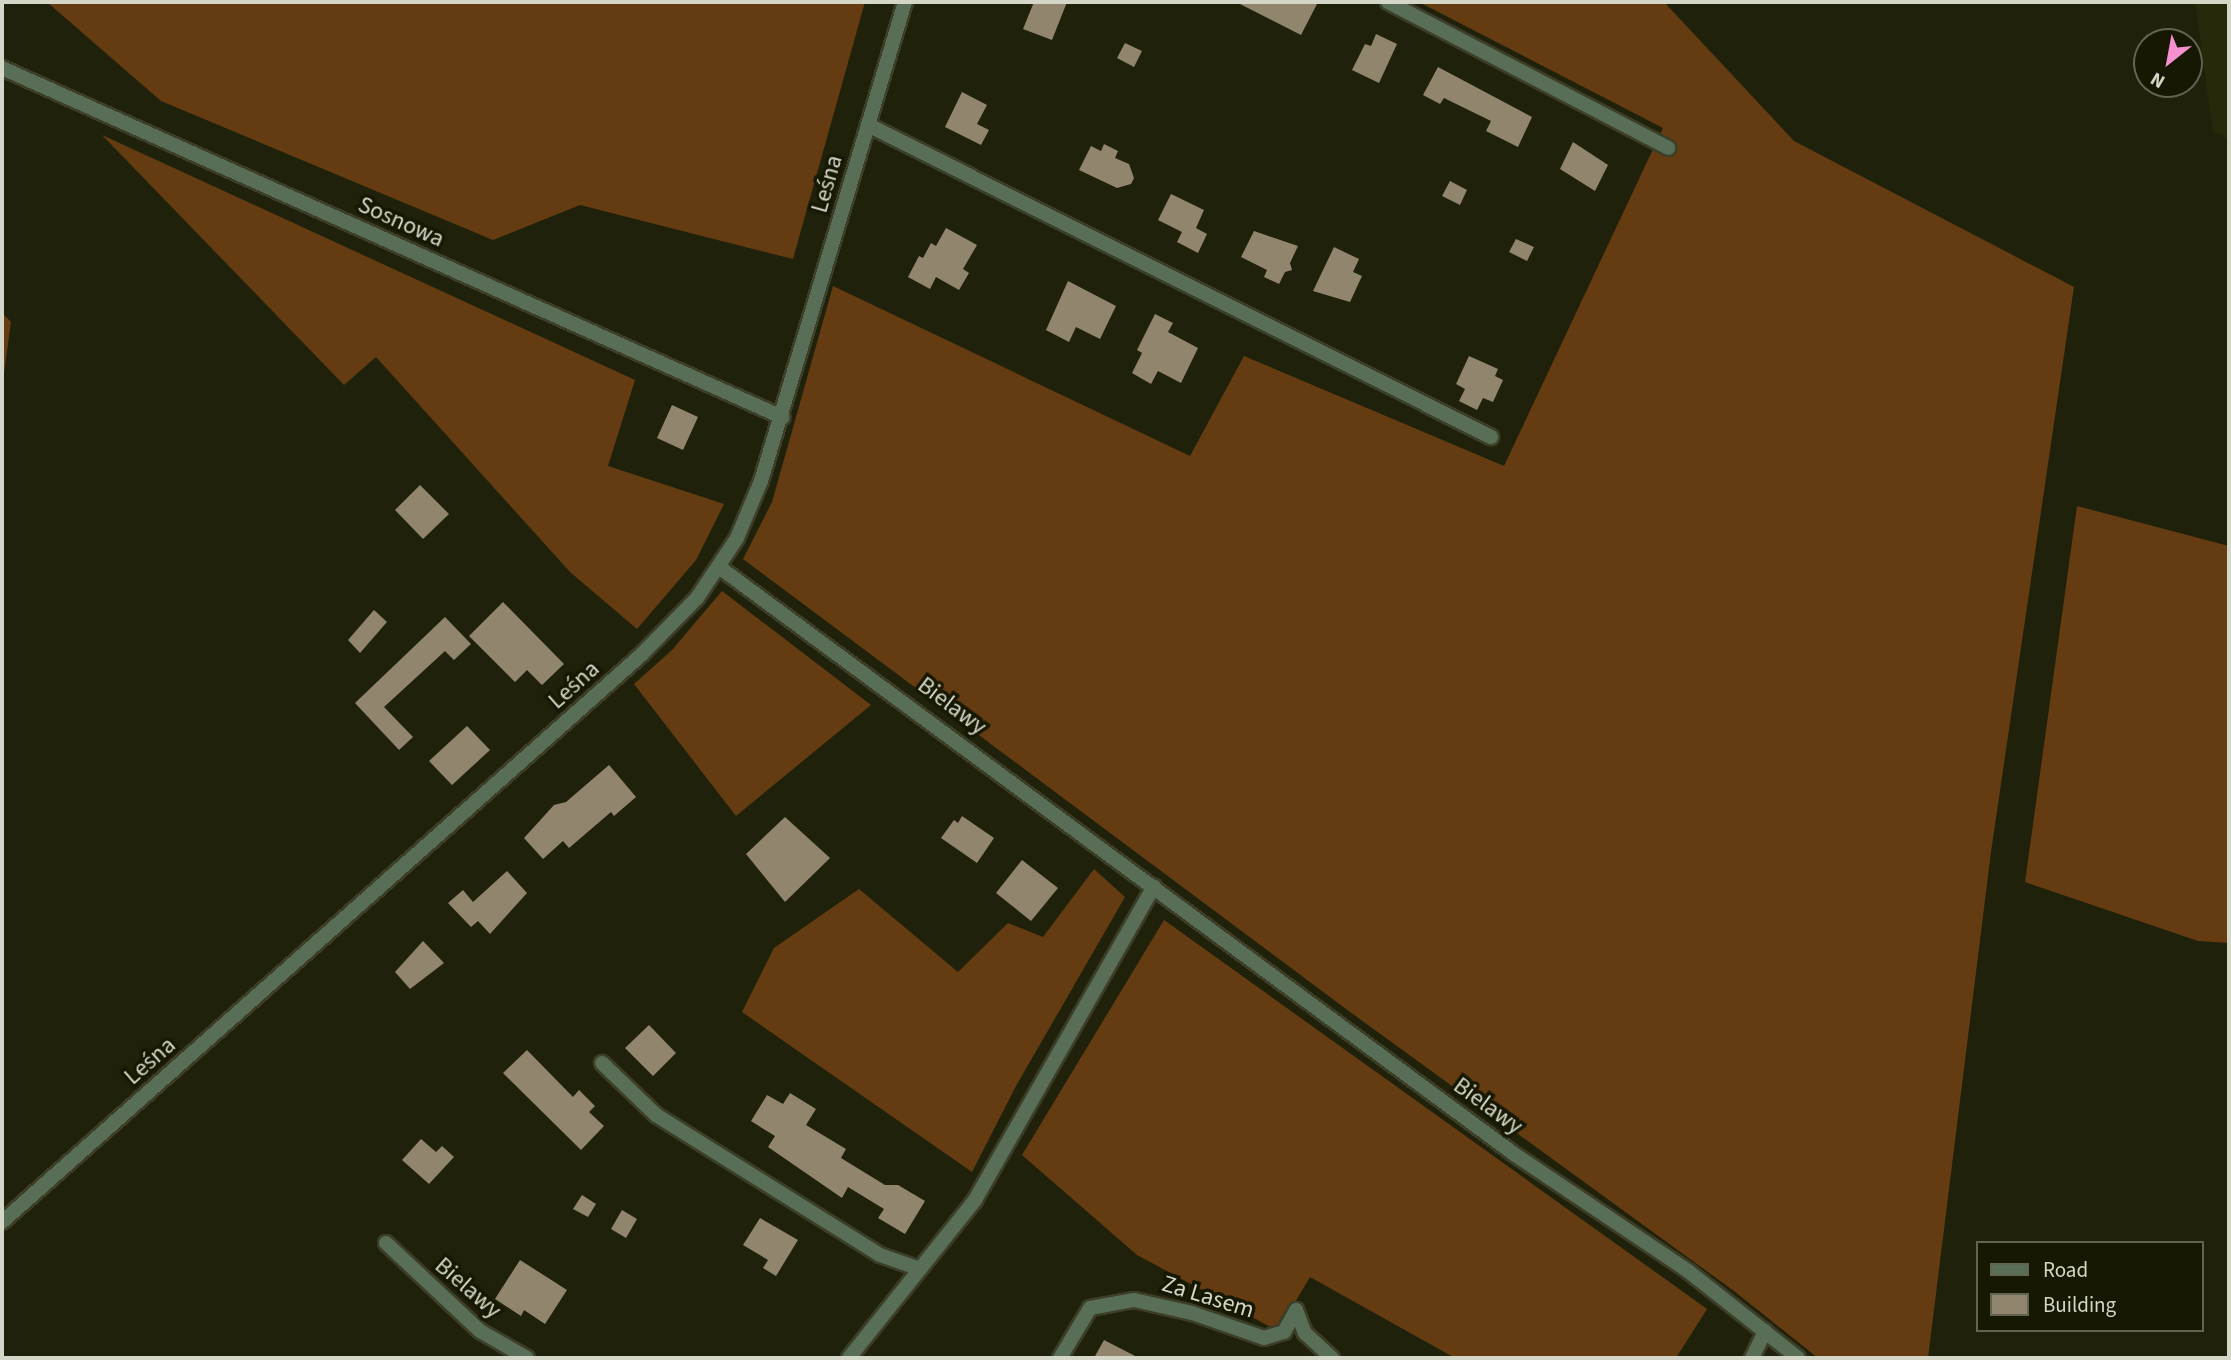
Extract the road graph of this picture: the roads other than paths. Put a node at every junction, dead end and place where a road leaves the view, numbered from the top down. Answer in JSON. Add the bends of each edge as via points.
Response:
{"nodes":[{"id":1,"x":905,"y":2,"type":"edge"},
{"id":2,"x":1388,"y":2,"type":"edge"},
{"id":3,"x":2,"y":68,"type":"edge"},
{"id":4,"x":868,"y":125,"type":"junction"},
{"id":5,"x":1668,"y":148,"type":"dead end"},
{"id":6,"x":782,"y":417,"type":"junction"},
{"id":7,"x":1491,"y":437,"type":"dead end"},
{"id":8,"x":719,"y":567,"type":"junction"},
{"id":9,"x":1154,"y":886,"type":"junction"},
{"id":10,"x":602,"y":1063,"type":"dead end"},
{"id":11,"x":2,"y":1222,"type":"edge"},
{"id":12,"x":386,"y":1243,"type":"dead end"},
{"id":13,"x":920,"y":1269,"type":"junction"},
{"id":14,"x":1765,"y":1331,"type":"junction"},
{"id":15,"x":527,"y":1358,"type":"edge"},
{"id":16,"x":849,"y":1358,"type":"edge"},
{"id":17,"x":1060,"y":1358,"type":"edge"},
{"id":18,"x":1332,"y":1358,"type":"edge"},
{"id":19,"x":1752,"y":1358,"type":"edge"},
{"id":20,"x":1798,"y":1358,"type":"edge"}],
"edges":[{"from":1,"to":4,"type":"street","name":"Leśna"},
{"from":2,"to":5,"type":"street"},
{"from":3,"to":6,"type":"street","name":"Sosnowa"},
{"from":4,"to":6,"type":"street","name":"Leśna"},
{"from":4,"to":7,"type":"street"},
{"from":6,"to":8,"type":"street","name":"Leśna","via":[[753,502]]},
{"from":8,"to":9,"type":"street","name":"Bielawy"},
{"from":8,"to":11,"type":"street","name":"Leśna","via":[[683,615],[641,655]]},
{"from":9,"to":13,"type":"street","via":[[975,1200]]},
{"from":9,"to":14,"type":"street","name":"Bielawy","via":[[1514,1153],[1688,1271]]},
{"from":10,"to":13,"type":"street","via":[[656,1115],[880,1255]]},
{"from":12,"to":15,"type":"street","name":"Bielawy","via":[[480,1331]]},
{"from":13,"to":16,"type":"street"},
{"from":14,"to":19,"type":"street"},
{"from":14,"to":20,"type":"street","name":"Bielawy"},
{"from":17,"to":18,"type":"street","name":"Za Lasem","via":[[1090,1308],[1134,1300],[1192,1313],[1264,1338],[1284,1332],[1296,1310],[1305,1333]]}]}
